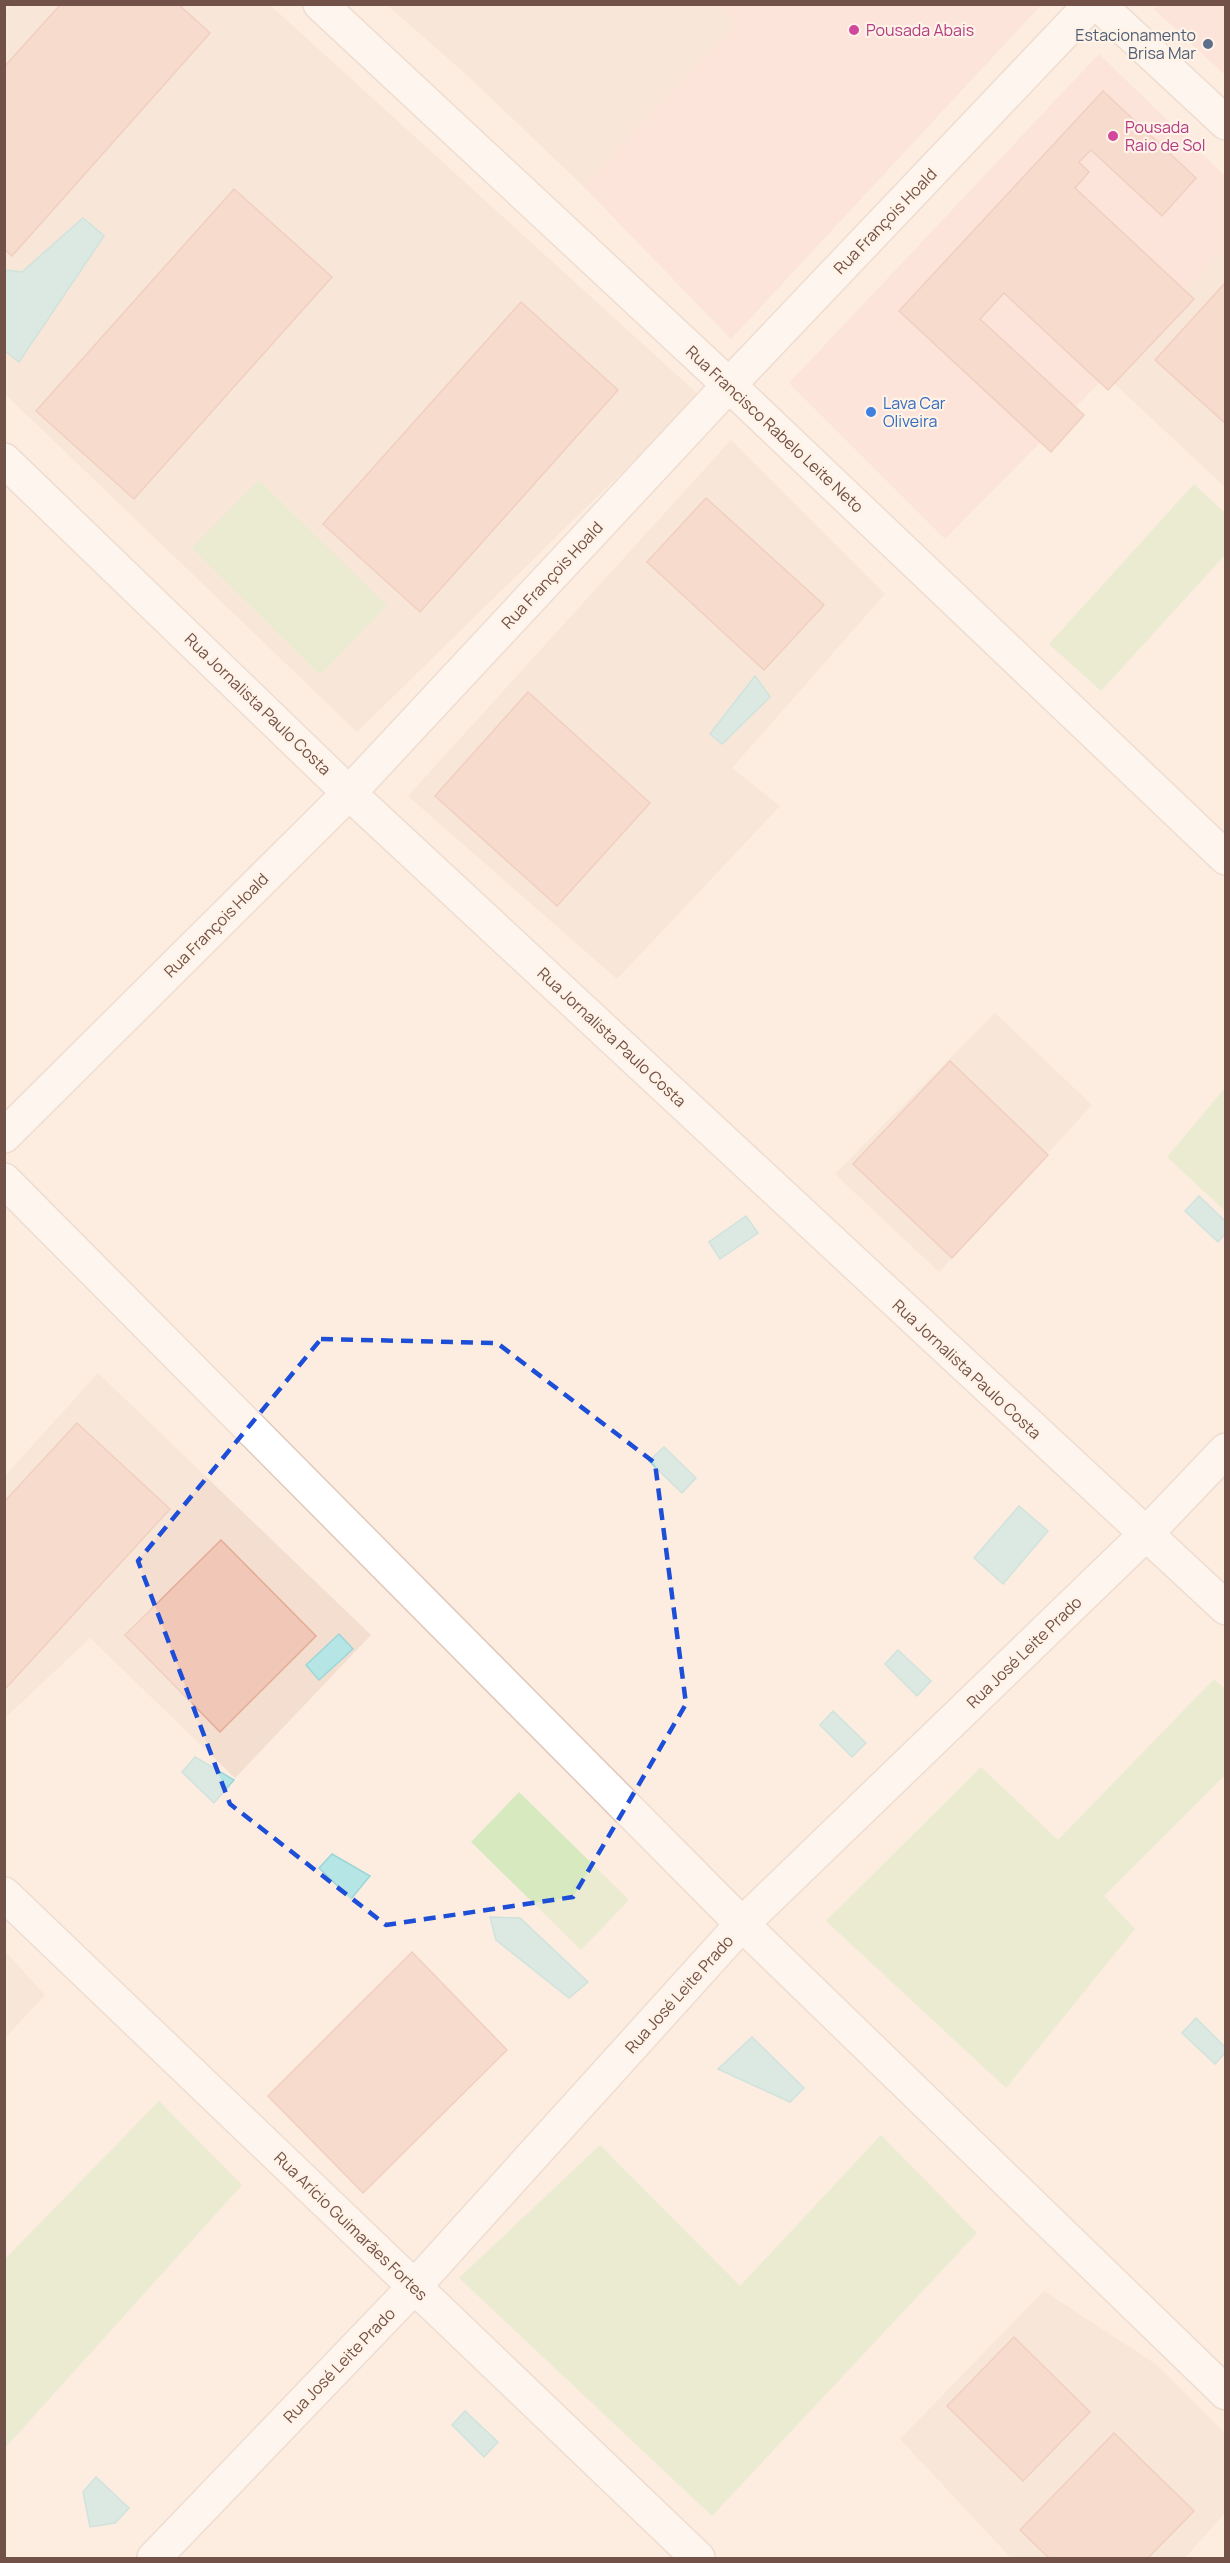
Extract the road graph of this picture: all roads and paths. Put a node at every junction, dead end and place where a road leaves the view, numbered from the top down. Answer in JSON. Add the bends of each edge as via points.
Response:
{"nodes":[{"id":1,"x":320,"y":4,"type":"edge"},
{"id":2,"x":1091,"y":4,"type":"edge"},
{"id":3,"x":1098,"y":4,"type":"edge"},
{"id":4,"x":1226,"y":123,"type":"edge"},
{"id":5,"x":729,"y":385,"type":"junction"},
{"id":6,"x":4,"y":460,"type":"edge"},
{"id":7,"x":350,"y":793,"type":"junction"},
{"id":8,"x":1226,"y":858,"type":"edge"},
{"id":9,"x":4,"y":1136,"type":"edge"},
{"id":10,"x":4,"y":1180,"type":"edge"},
{"id":11,"x":1226,"y":1450,"type":"edge"},
{"id":12,"x":1145,"y":1535,"type":"junction"},
{"id":13,"x":1226,"y":1608,"type":"edge"},
{"id":14,"x":4,"y":1894,"type":"edge"},
{"id":15,"x":742,"y":1924,"type":"junction"},
{"id":16,"x":414,"y":2287,"type":"junction"},
{"id":17,"x":1226,"y":2393,"type":"edge"},
{"id":18,"x":154,"y":2559,"type":"edge"},
{"id":19,"x":698,"y":2559,"type":"edge"}],
"edges":[{"from":1,"to":5,"type":"street","name":"Rua Francisco Rabelo Leite Neto"},
{"from":2,"to":5,"type":"street","name":"Rua François Hoald"},
{"from":3,"to":4,"type":"street"},
{"from":5,"to":7,"type":"street","name":"Rua François Hoald"},
{"from":5,"to":8,"type":"street","name":"Rua Francisco Rabelo Leite Neto"},
{"from":6,"to":7,"type":"street","name":"Rua Jornalista Paulo Costa"},
{"from":7,"to":9,"type":"street","name":"Rua François Hoald"},
{"from":7,"to":12,"type":"street","name":"Rua Jornalista Paulo Costa"},
{"from":10,"to":15,"type":"street"},
{"from":11,"to":12,"type":"street","name":"Rua José Leite Prado"},
{"from":12,"to":13,"type":"street","name":"Rua Jornalista Paulo Costa"},
{"from":12,"to":15,"type":"street","name":"Rua José Leite Prado"},
{"from":14,"to":16,"type":"street","name":"Rua Arício Guimarães Fortes"},
{"from":15,"to":16,"type":"street","name":"Rua José Leite Prado"},
{"from":15,"to":17,"type":"street"},
{"from":16,"to":18,"type":"street","name":"Rua José Leite Prado"},
{"from":16,"to":19,"type":"street","name":"Rua Arício Guimarães Fortes"}]}
